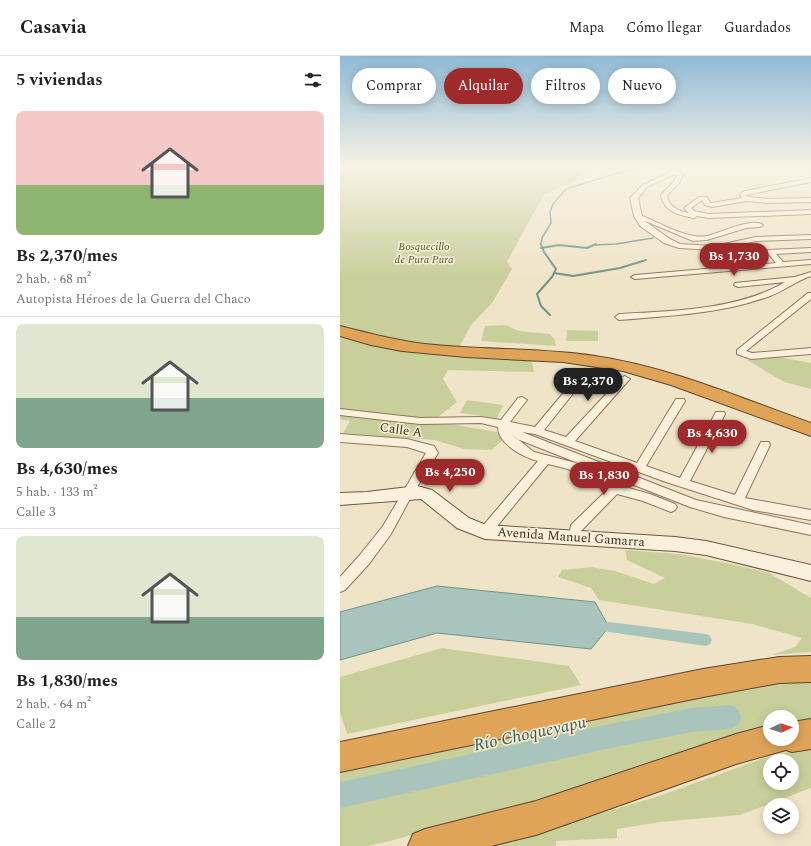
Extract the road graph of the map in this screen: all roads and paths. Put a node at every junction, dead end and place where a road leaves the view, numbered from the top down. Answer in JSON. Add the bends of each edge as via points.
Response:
{"nodes":[{"id":1,"x":634,"y":204,"type":"edge"},
{"id":2,"x":668,"y":204,"type":"edge"},
{"id":3,"x":694,"y":204,"type":"edge"},
{"id":4,"x":707,"y":204,"type":"edge"},
{"id":5,"x":721,"y":204,"type":"edge"},
{"id":6,"x":811,"y":212,"type":"edge"},
{"id":7,"x":638,"y":216,"type":"junction"},
{"id":8,"x":702,"y":216,"type":"junction"},
{"id":9,"x":760,"y":225,"type":"dead end"},
{"id":10,"x":811,"y":237,"type":"edge"},
{"id":11,"x":811,"y":250,"type":"edge"},
{"id":12,"x":811,"y":262,"type":"edge"},
{"id":13,"x":781,"y":264,"type":"junction"},
{"id":14,"x":811,"y":274,"type":"edge"},
{"id":15,"x":635,"y":277,"type":"dead end"},
{"id":16,"x":796,"y":279,"type":"junction"},
{"id":17,"x":738,"y":285,"type":"dead end"},
{"id":18,"x":811,"y":295,"type":"edge"},
{"id":19,"x":619,"y":317,"type":"dead end"},
{"id":20,"x":340,"y":324,"type":"edge"},
{"id":21,"x":340,"y":331,"type":"edge"},
{"id":22,"x":811,"y":351,"type":"edge"},
{"id":23,"x":625,"y":379,"type":"dead end"},
{"id":24,"x":574,"y":386,"type":"dead end"},
{"id":25,"x":522,"y":400,"type":"dead end"},
{"id":26,"x":680,"y":401,"type":"dead end"},
{"id":27,"x":340,"y":412,"type":"edge"},
{"id":28,"x":720,"y":414,"type":"dead end"},
{"id":29,"x":811,"y":422,"type":"edge"},
{"id":30,"x":504,"y":424,"type":"junction"},
{"id":31,"x":811,"y":430,"type":"edge"},
{"id":32,"x":537,"y":431,"type":"junction"},
{"id":33,"x":340,"y":438,"type":"edge"},
{"id":34,"x":569,"y":441,"type":"junction"},
{"id":35,"x":765,"y":445,"type":"dead end"},
{"id":36,"x":545,"y":460,"type":"junction"},
{"id":37,"x":640,"y":467,"type":"junction"},
{"id":38,"x":683,"y":483,"type":"junction"},
{"id":39,"x":615,"y":489,"type":"junction"},
{"id":40,"x":407,"y":493,"type":"junction"},
{"id":41,"x":340,"y":499,"type":"edge"},
{"id":42,"x":738,"y":500,"type":"junction"},
{"id":43,"x":671,"y":507,"type":"dead end"},
{"id":44,"x":811,"y":515,"type":"edge"},
{"id":45,"x":811,"y":530,"type":"edge"},
{"id":46,"x":485,"y":532,"type":"junction"},
{"id":47,"x":575,"y":537,"type":"junction"},
{"id":48,"x":811,"y":573,"type":"edge"},
{"id":49,"x":340,"y":586,"type":"edge"},
{"id":50,"x":811,"y":669,"type":"edge"},
{"id":51,"x":811,"y":734,"type":"edge"},
{"id":52,"x":799,"y":735,"type":"edge"},
{"id":53,"x":763,"y":742,"type":"edge"},
{"id":54,"x":340,"y":757,"type":"edge"},
{"id":55,"x":424,"y":846,"type":"edge"}],
"edges":[{"from":1,"to":7,"type":"street"},
{"from":2,"to":8,"type":"street","via":[[680,212]]},
{"from":3,"to":8,"type":"street","via":[[687,210]]},
{"from":4,"to":5,"type":"street"},
{"from":6,"to":8,"type":"street"},
{"from":7,"to":9,"type":"street","via":[[693,239]]},
{"from":7,"to":10,"type":"street","via":[[643,224],[667,241],[687,248],[725,247],[761,238]]},
{"from":11,"to":13,"type":"street","via":[[771,252]]},
{"from":12,"to":13,"type":"street"},
{"from":13,"to":15,"type":"street"},
{"from":14,"to":16,"type":"street"},
{"from":16,"to":17,"type":"street"},
{"from":16,"to":19,"type":"street","via":[[766,295],[716,308],[697,312]]},
{"from":18,"to":22,"type":"street","via":[[740,352],[751,356]]},
{"from":20,"to":29,"type":"highway","via":[[394,339],[578,352],[624,359],[694,378]]},
{"from":21,"to":31,"type":"highway","via":[[384,344],[572,358],[624,367],[670,378]]},
{"from":23,"to":34,"type":"street"},
{"from":24,"to":32,"type":"street"},
{"from":25,"to":30,"type":"street"},
{"from":26,"to":37,"type":"street"},
{"from":27,"to":30,"type":"street","via":[[420,421],[481,420]]},
{"from":28,"to":38,"type":"street"},
{"from":30,"to":32,"type":"street"},
{"from":30,"to":36,"type":"street","via":[[504,432],[508,439],[530,455]]},
{"from":30,"to":45,"type":"street","via":[[521,436],[694,504]]},
{"from":32,"to":34,"type":"street"},
{"from":33,"to":40,"type":"street","name":"Calle A","via":[[407,443],[430,449],[432,452],[429,460]]},
{"from":34,"to":37,"type":"street"},
{"from":35,"to":42,"type":"street"},
{"from":36,"to":39,"type":"street","via":[[572,466]]},
{"from":36,"to":46,"type":"street"},
{"from":37,"to":38,"type":"street"},
{"from":38,"to":42,"type":"street"},
{"from":39,"to":43,"type":"street"},
{"from":39,"to":47,"type":"street","via":[[575,529]]},
{"from":40,"to":41,"type":"main road","name":"Avenida Manuel Gamarra"},
{"from":40,"to":46,"type":"main road","name":"Avenida Manuel Gamarra","via":[[426,494],[463,523]]},
{"from":40,"to":49,"type":"street","via":[[387,530]]},
{"from":42,"to":44,"type":"street","via":[[769,509]]},
{"from":46,"to":47,"type":"main road","name":"Avenida Manuel Gamarra"},
{"from":47,"to":48,"type":"main road","name":"Avenida Manuel Gamarra","via":[[706,548]]},
{"from":50,"to":54,"type":"highway","via":[[779,670],[703,683]]},
{"from":51,"to":52,"type":"highway"},
{"from":53,"to":55,"type":"highway","via":[[736,749],[536,818]]}]}
